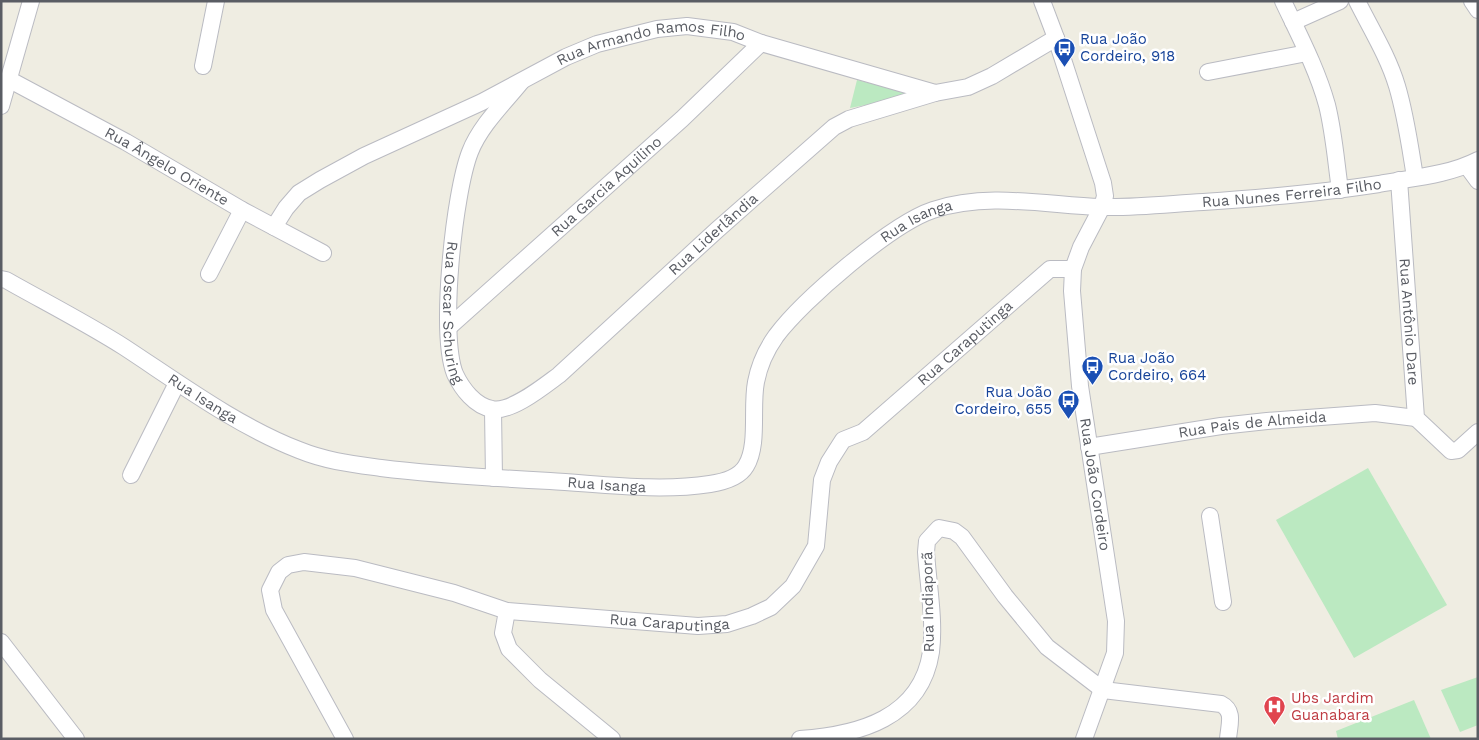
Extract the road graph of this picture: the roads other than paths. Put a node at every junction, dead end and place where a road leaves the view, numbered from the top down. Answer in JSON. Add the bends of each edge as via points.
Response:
{"nodes":[{"id":1,"x":31,"y":1,"type":"edge"},
{"id":2,"x":216,"y":1,"type":"edge"},
{"id":3,"x":1283,"y":1,"type":"edge"},
{"id":4,"x":1340,"y":1,"type":"edge"},
{"id":5,"x":1357,"y":1,"type":"edge"},
{"id":6,"x":1472,"y":1,"type":"edge"},
{"id":7,"x":1044,"y":2,"type":"edge"},
{"id":8,"x":1478,"y":10,"type":"edge"},
{"id":9,"x":1293,"y":22,"type":"junction"},
{"id":10,"x":1056,"y":38,"type":"junction"},
{"id":11,"x":761,"y":43,"type":"junction"},
{"id":12,"x":1308,"y":53,"type":"junction"},
{"id":13,"x":203,"y":66,"type":"dead end"},
{"id":14,"x":1208,"y":72,"type":"dead end"},
{"id":15,"x":10,"y":80,"type":"junction"},
{"id":16,"x":521,"y":82,"type":"junction"},
{"id":17,"x":935,"y":93,"type":"junction"},
{"id":18,"x":1,"y":106,"type":"edge"},
{"id":19,"x":1472,"y":163,"type":"edge"},
{"id":20,"x":1407,"y":179,"type":"junction"},
{"id":21,"x":1478,"y":181,"type":"edge"},
{"id":22,"x":1340,"y":190,"type":"junction"},
{"id":23,"x":1102,"y":207,"type":"junction"},
{"id":24,"x":242,"y":210,"type":"junction"},
{"id":25,"x":274,"y":227,"type":"junction"},
{"id":26,"x":323,"y":253,"type":"dead end"},
{"id":27,"x":1073,"y":269,"type":"junction"},
{"id":28,"x":209,"y":274,"type":"dead end"},
{"id":29,"x":1,"y":279,"type":"edge"},
{"id":30,"x":449,"y":327,"type":"junction"},
{"id":31,"x":177,"y":383,"type":"junction"},
{"id":32,"x":501,"y":408,"type":"junction"},
{"id":33,"x":1416,"y":418,"type":"junction"},
{"id":34,"x":1478,"y":432,"type":"edge"},
{"id":35,"x":1089,"y":447,"type":"junction"},
{"id":36,"x":131,"y":475,"type":"dead end"},
{"id":37,"x":494,"y":478,"type":"junction"},
{"id":38,"x":1210,"y":516,"type":"dead end"},
{"id":39,"x":1223,"y":602,"type":"dead end"},
{"id":40,"x":507,"y":611,"type":"junction"},
{"id":41,"x":1,"y":642,"type":"edge"},
{"id":42,"x":1103,"y":690,"type":"junction"},
{"id":43,"x":74,"y":738,"type":"edge"},
{"id":44,"x":345,"y":739,"type":"edge"},
{"id":45,"x":612,"y":739,"type":"edge"},
{"id":46,"x":800,"y":739,"type":"edge"},
{"id":47,"x":1084,"y":739,"type":"edge"},
{"id":48,"x":1228,"y":739,"type":"edge"}],
"edges":[{"from":1,"to":15,"type":"street"},
{"from":2,"to":13,"type":"street"},
{"from":3,"to":9,"type":"street"},
{"from":4,"to":9,"type":"street"},
{"from":5,"to":20,"type":"street","name":"Rua Antônio Dare","via":[[1396,84],[1404,114]]},
{"from":6,"to":8,"type":"street"},
{"from":7,"to":10,"type":"street","name":"Rua João Cordeiro"},
{"from":9,"to":12,"type":"street"},
{"from":10,"to":17,"type":"street","name":"Rua Armando Ramos Filho","via":[[984,80],[968,87]]},
{"from":10,"to":23,"type":"street","name":"Rua João Cordeiro","via":[[1103,183]]},
{"from":11,"to":16,"type":"street","name":"Rua Armando Ramos Filho","via":[[733,32],[687,26],[657,30],[597,44]]},
{"from":11,"to":17,"type":"street","name":"Rua Armando Ramos Filho"},
{"from":11,"to":30,"type":"street","name":"Rua Garcia Aquilino","via":[[682,119]]},
{"from":12,"to":14,"type":"street"},
{"from":12,"to":22,"type":"street","via":[[1326,105]]},
{"from":15,"to":18,"type":"street"},
{"from":15,"to":24,"type":"street","name":"Rua Ângelo Oriente","via":[[126,142]]},
{"from":16,"to":25,"type":"street","name":"Rua Armando Ramos Filho","via":[[320,180],[299,193]]},
{"from":16,"to":30,"type":"street","name":"Rua Oscar Schuring","via":[[475,143],[461,180]]},
{"from":17,"to":32,"type":"street","name":"Rua Liderlândia","via":[[834,126],[559,375],[530,395]]},
{"from":19,"to":20,"type":"street","name":"Rua Nunes Ferreira Filho"},
{"from":19,"to":21,"type":"street"},
{"from":20,"to":22,"type":"street","name":"Rua Nunes Ferreira Filho"},
{"from":20,"to":33,"type":"street","name":"Rua Antônio Dare"},
{"from":22,"to":23,"type":"street","name":"Rua Nunes Ferreira Filho"},
{"from":23,"to":27,"type":"street","name":"Rua João Cordeiro"},
{"from":23,"to":37,"type":"street","name":"Rua Isanga","via":[[997,200],[966,203],[934,209],[914,218],[867,250],[817,294],[774,339],[764,356],[755,384],[749,461],[744,470],[728,480],[673,488]]},
{"from":24,"to":25,"type":"street","name":"Rua Ângelo Oriente"},
{"from":24,"to":28,"type":"street"},
{"from":25,"to":26,"type":"street","name":"Rua Ângelo Oriente"},
{"from":27,"to":35,"type":"street","name":"Rua João Cordeiro","via":[[1078,363]]},
{"from":27,"to":40,"type":"street","name":"Rua Caraputinga","via":[[1050,269],[863,432],[843,440],[822,480],[816,546],[793,586],[771,607],[727,624],[698,626]]},
{"from":29,"to":31,"type":"street","name":"Rua Isanga","via":[[122,346]]},
{"from":30,"to":32,"type":"street","name":"Rua Oscar Schuring","via":[[455,373],[466,394],[480,405]]},
{"from":31,"to":36,"type":"street"},
{"from":31,"to":37,"type":"street","name":"Rua Isanga","via":[[294,448],[329,461]]},
{"from":32,"to":37,"type":"street"},
{"from":33,"to":34,"type":"street","via":[[1448,450],[1458,450]]},
{"from":33,"to":35,"type":"street","name":"Rua Pais de Almeida","via":[[1375,413],[1248,423]]},
{"from":35,"to":42,"type":"street","name":"Rua João Cordeiro","via":[[1116,621],[1115,653]]},
{"from":38,"to":39,"type":"street"},
{"from":40,"to":44,"type":"street","name":"Rua Caraputinga","via":[[454,593],[355,568],[304,562],[288,565],[279,572],[270,590],[274,610]]},
{"from":40,"to":45,"type":"street","via":[[503,633],[509,649],[540,680]]},
{"from":41,"to":43,"type":"street"},
{"from":42,"to":46,"type":"street","name":"Rua Indiaporã","via":[[1047,647],[962,537],[954,531],[939,528],[927,541],[931,650],[926,675],[915,694],[898,711],[871,726],[826,737]]},
{"from":42,"to":47,"type":"street","name":"Rua João Cordeiro"},
{"from":42,"to":48,"type":"street","via":[[1221,704],[1231,713]]}]}
